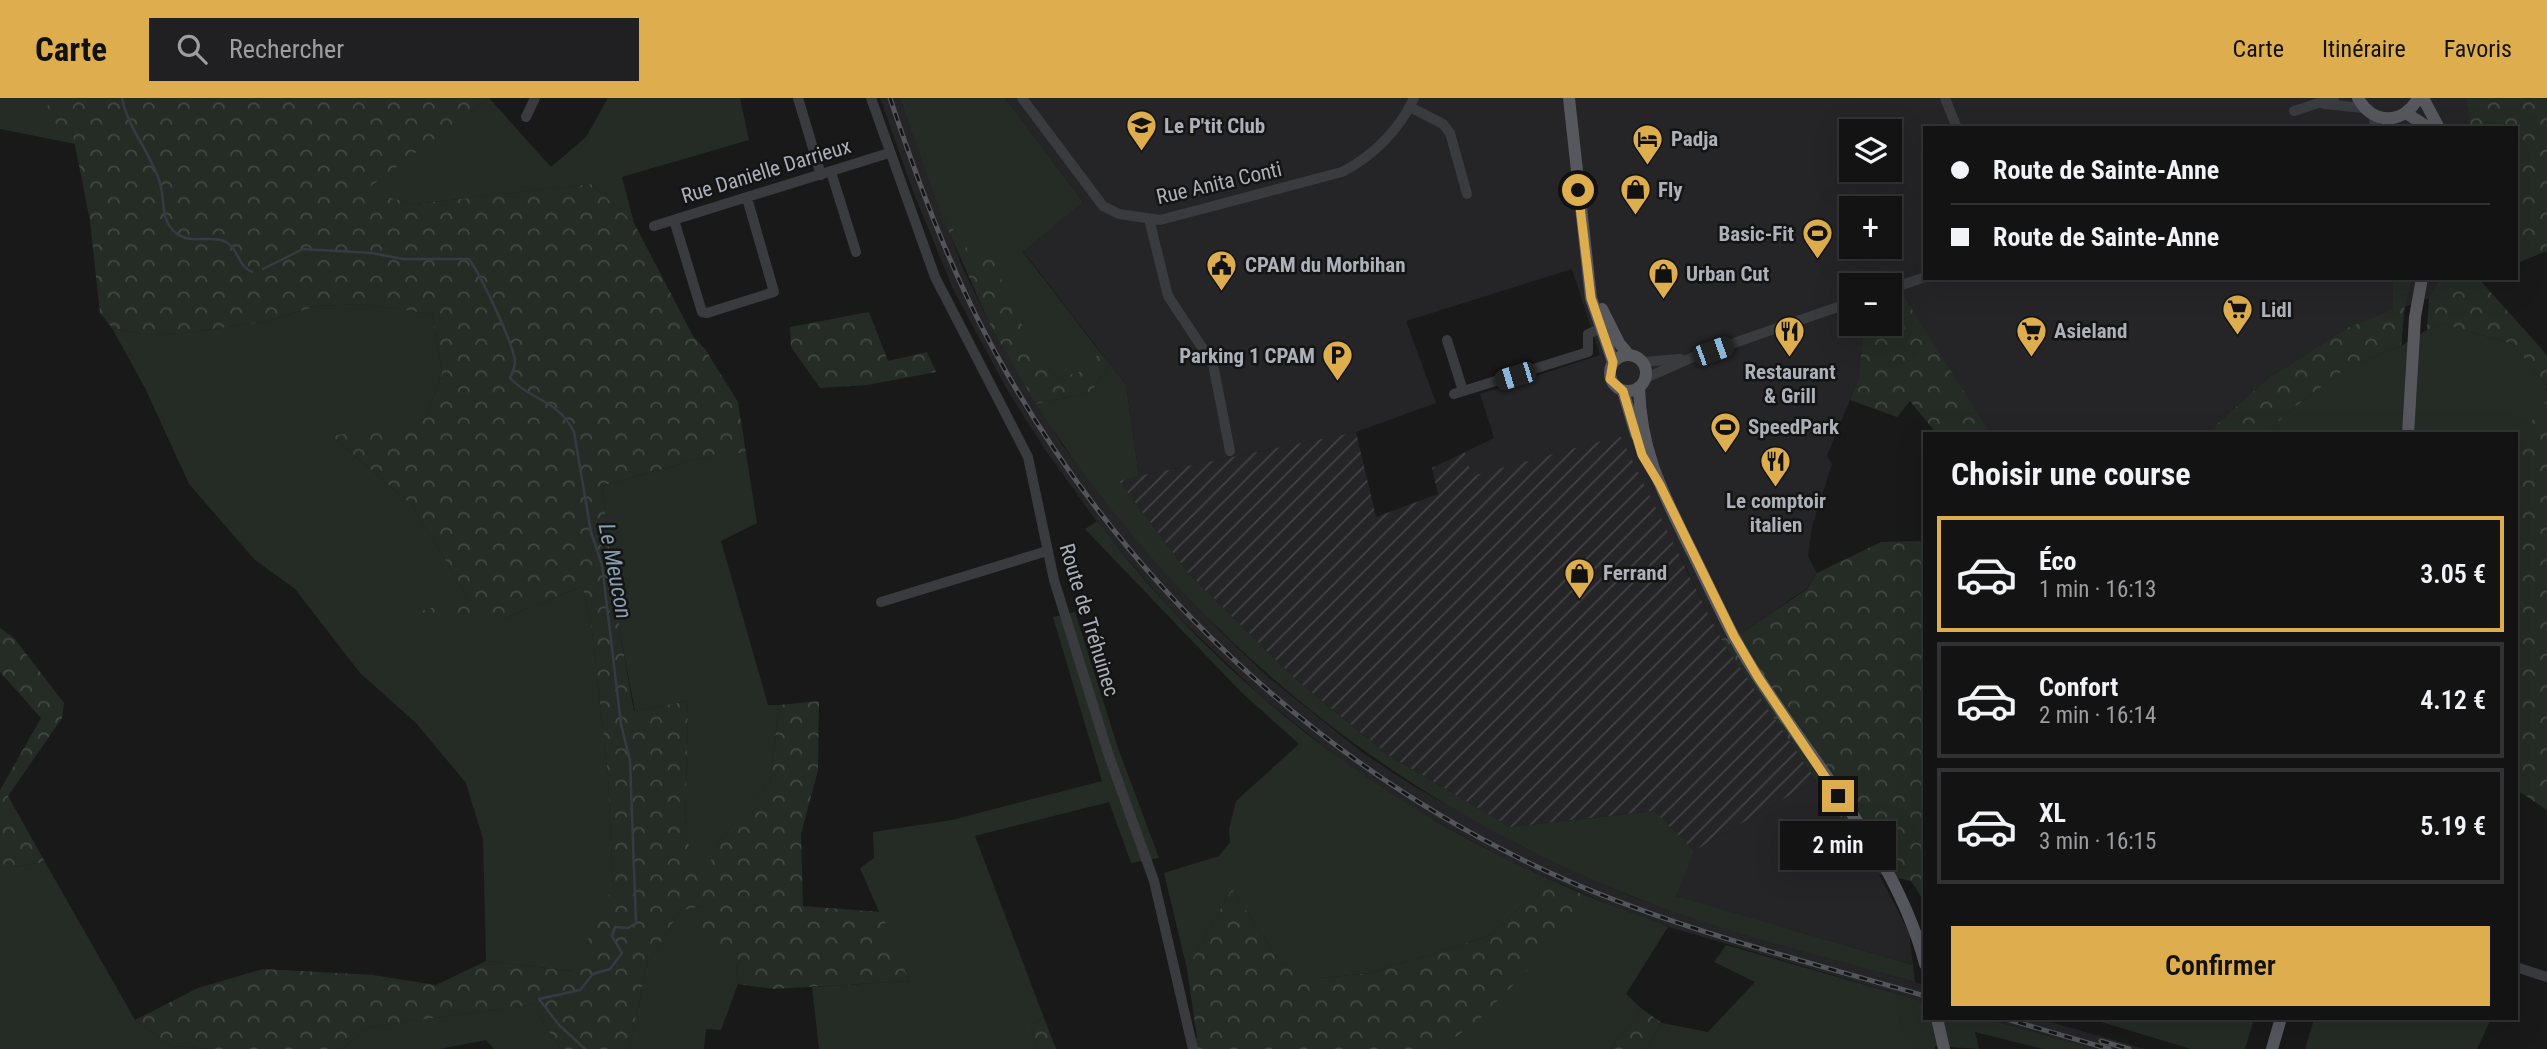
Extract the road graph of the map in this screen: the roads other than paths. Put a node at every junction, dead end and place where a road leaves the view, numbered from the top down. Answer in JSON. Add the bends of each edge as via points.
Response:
{"nodes":[{"id":1,"x":535,"y":98,"type":"edge"},
{"id":2,"x":798,"y":98,"type":"edge"},
{"id":3,"x":871,"y":98,"type":"edge"},
{"id":4,"x":1022,"y":98,"type":"edge"},
{"id":5,"x":1569,"y":98,"type":"edge"},
{"id":6,"x":1945,"y":98,"type":"edge"},
{"id":7,"x":2334,"y":98,"type":"edge"},
{"id":8,"x":2421,"y":98,"type":"edge"},
{"id":9,"x":1412,"y":102,"type":"edge"},
{"id":10,"x":2323,"y":103,"type":"junction"},
{"id":11,"x":2294,"y":111,"type":"dead end"},
{"id":12,"x":2367,"y":112,"type":"edge"},
{"id":13,"x":526,"y":117,"type":"dead end"},
{"id":14,"x":2398,"y":120,"type":"edge"},
{"id":15,"x":1955,"y":126,"type":"edge"},
{"id":16,"x":2422,"y":126,"type":"edge"},
{"id":17,"x":2439,"y":126,"type":"edge"},
{"id":18,"x":889,"y":153,"type":"junction"},
{"id":19,"x":826,"y":173,"type":"junction"},
{"id":20,"x":1467,"y":194,"type":"dead end"},
{"id":21,"x":747,"y":198,"type":"junction"},
{"id":22,"x":1149,"y":219,"type":"junction"},
{"id":23,"x":674,"y":220,"type":"junction"},
{"id":24,"x":654,"y":226,"type":"dead end"},
{"id":25,"x":856,"y":252,"type":"dead end"},
{"id":26,"x":1923,"y":277,"type":"edge"},
{"id":27,"x":1589,"y":280,"type":"junction"},
{"id":28,"x":2422,"y":280,"type":"edge"},
{"id":29,"x":1902,"y":285,"type":"edge"},
{"id":30,"x":1839,"y":307,"type":"edge"},
{"id":31,"x":1602,"y":328,"type":"junction"},
{"id":32,"x":1447,"y":340,"type":"dead end"},
{"id":33,"x":1629,"y":355,"type":"junction"},
{"id":34,"x":1691,"y":359,"type":"junction"},
{"id":35,"x":1613,"y":362,"type":"junction"},
{"id":36,"x":1643,"y":362,"type":"junction"},
{"id":37,"x":1643,"y":383,"type":"junction"},
{"id":38,"x":1623,"y":391,"type":"junction"},
{"id":39,"x":2408,"y":432,"type":"edge"},
{"id":40,"x":1230,"y":451,"type":"dead end"},
{"id":41,"x":1660,"y":485,"type":"junction"},
{"id":42,"x":1047,"y":551,"type":"junction"},
{"id":43,"x":881,"y":602,"type":"dead end"},
{"id":44,"x":1923,"y":957,"type":"edge"},
{"id":45,"x":2518,"y":968,"type":"edge"},
{"id":46,"x":2547,"y":976,"type":"edge"},
{"id":47,"x":2280,"y":1020,"type":"edge"},
{"id":48,"x":1938,"y":1021,"type":"edge"},
{"id":49,"x":1194,"y":1049,"type":"edge"},
{"id":50,"x":1944,"y":1049,"type":"edge"},
{"id":51,"x":2272,"y":1049,"type":"edge"}],
"edges":[{"from":1,"to":13,"type":"street"},
{"from":2,"to":19,"type":"street"},
{"from":3,"to":18,"type":"street","name":"Route de Tréhuinec"},
{"from":4,"to":22,"type":"street","name":"Rue Anita Conti","via":[[1098,201],[1119,214]]},
{"from":5,"to":27,"type":"main road"},
{"from":6,"to":15,"type":"street"},
{"from":7,"to":10,"type":"street"},
{"from":8,"to":14,"type":"main road"},
{"from":8,"to":17,"type":"main road"},
{"from":9,"to":20,"type":"street","name":"Rue Anita Conti","via":[[1450,133]]},
{"from":9,"to":22,"type":"street","name":"Rue Anita Conti","via":[[1377,147],[1342,172],[1160,220]]},
{"from":10,"to":11,"type":"street"},
{"from":10,"to":12,"type":"street"},
{"from":12,"to":14,"type":"main road"},
{"from":14,"to":16,"type":"main road"},
{"from":18,"to":19,"type":"street","name":"Rue Danielle Darrieux"},
{"from":18,"to":42,"type":"street","name":"Route de Tréhuinec","via":[[934,277],[1028,457]]},
{"from":19,"to":21,"type":"street","name":"Rue Danielle Darrieux"},
{"from":19,"to":25,"type":"street"},
{"from":21,"to":23,"type":"street","name":"Rue Danielle Darrieux"},
{"from":21,"to":23,"type":"street","via":[[774,292],[718,309],[702,312]]},
{"from":22,"to":40,"type":"street","via":[[1168,296],[1213,364]]},
{"from":23,"to":24,"type":"street","name":"Rue Danielle Darrieux"},
{"from":26,"to":29,"type":"street"},
{"from":27,"to":31,"type":"main road"},
{"from":27,"to":33,"type":"main road"},
{"from":28,"to":39,"type":"main road"},
{"from":30,"to":34,"type":"street"},
{"from":31,"to":32,"type":"street","via":[[1588,334],[1588,352],[1459,392]]},
{"from":31,"to":35,"type":"main road"},
{"from":33,"to":35,"type":"main road"},
{"from":33,"to":36,"type":"main road"},
{"from":34,"to":36,"type":"street"},
{"from":34,"to":37,"type":"street"},
{"from":35,"to":38,"type":"main road","via":[[1610,379]]},
{"from":36,"to":37,"type":"main road"},
{"from":37,"to":38,"type":"main road"},
{"from":37,"to":41,"type":"main road","via":[[1645,446]]},
{"from":38,"to":41,"type":"main road","via":[[1642,455]]},
{"from":41,"to":44,"type":"main road","via":[[1758,677],[1893,878]]},
{"from":42,"to":43,"type":"street"},
{"from":42,"to":49,"type":"street","name":"Route de Tréhuinec","via":[[1108,753],[1154,881]]},
{"from":45,"to":46,"type":"street"},
{"from":47,"to":51,"type":"main road"},
{"from":48,"to":50,"type":"main road"}]}
